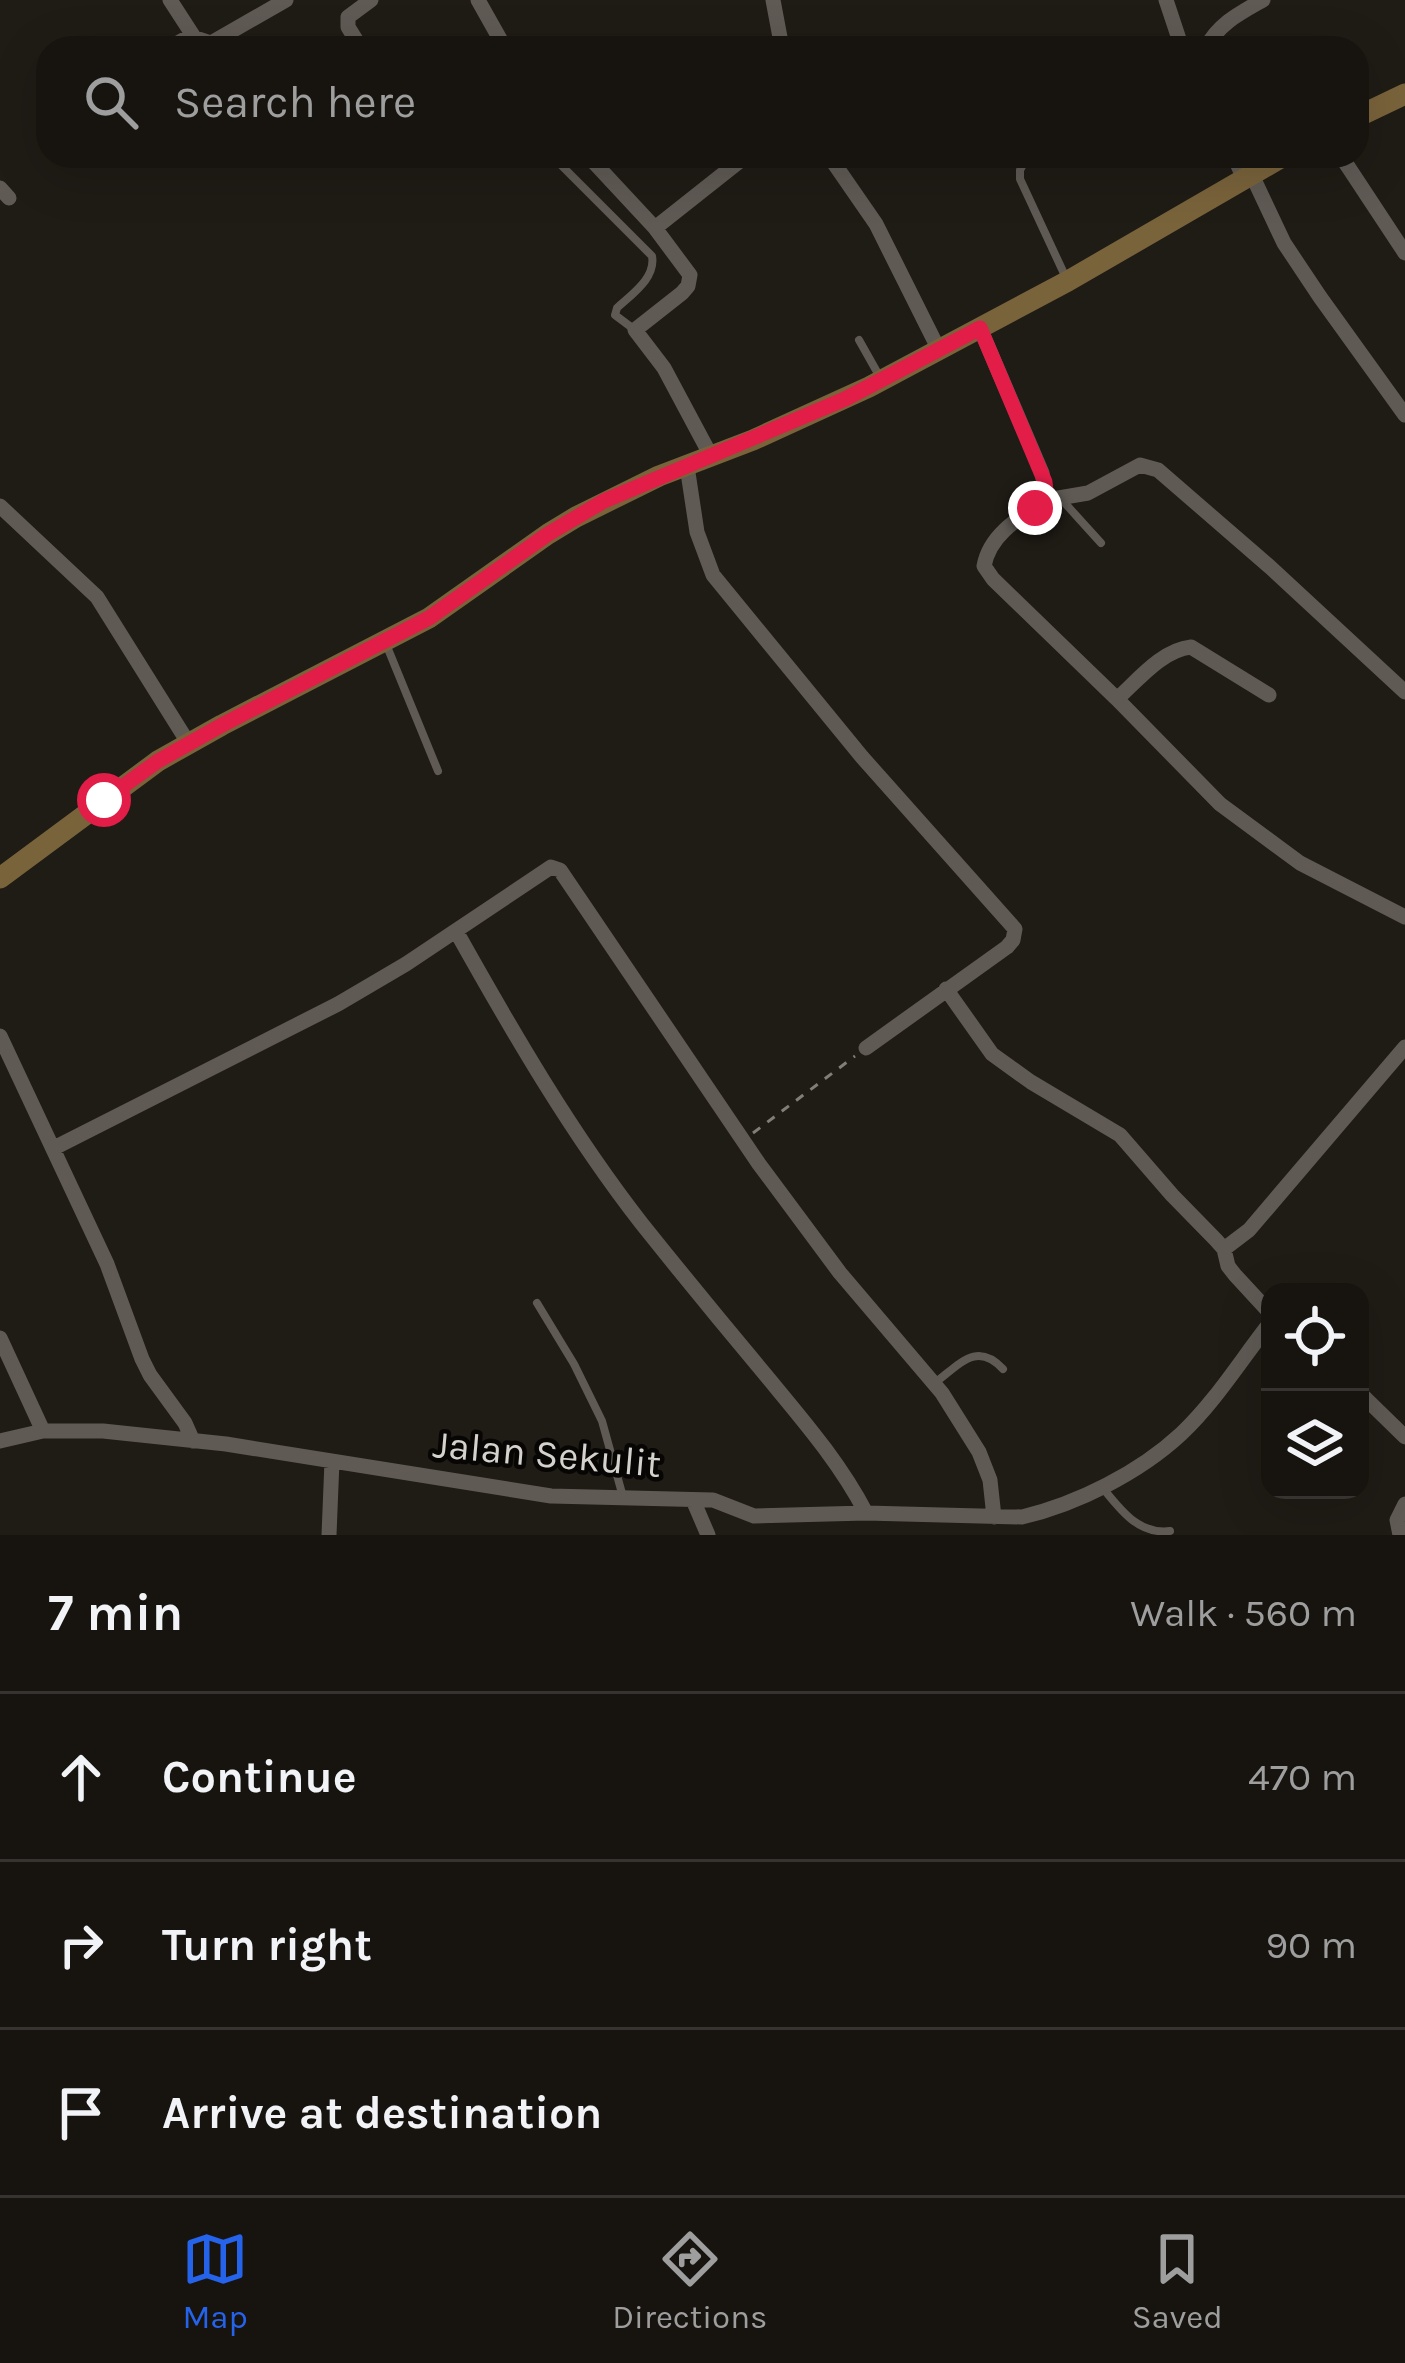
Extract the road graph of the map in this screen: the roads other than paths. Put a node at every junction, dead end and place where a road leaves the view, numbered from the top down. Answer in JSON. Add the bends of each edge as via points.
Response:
{"nodes":[{"id":1,"x":170,"y":0,"type":"edge"},
{"id":2,"x":286,"y":0,"type":"edge"},
{"id":3,"x":371,"y":0,"type":"edge"},
{"id":4,"x":478,"y":0,"type":"edge"},
{"id":5,"x":773,"y":0,"type":"edge"},
{"id":6,"x":1166,"y":0,"type":"edge"},
{"id":7,"x":1263,"y":0,"type":"edge"},
{"id":8,"x":347,"y":6,"type":"edge"},
{"id":9,"x":193,"y":36,"type":"edge"},
{"id":10,"x":223,"y":36,"type":"edge"},
{"id":11,"x":354,"y":36,"type":"edge"},
{"id":12,"x":498,"y":36,"type":"edge"},
{"id":13,"x":780,"y":36,"type":"edge"},
{"id":14,"x":1178,"y":36,"type":"edge"},
{"id":15,"x":1213,"y":36,"type":"edge"},
{"id":16,"x":1405,"y":94,"type":"edge"},
{"id":17,"x":1369,"y":111,"type":"edge"},
{"id":18,"x":563,"y":168,"type":"edge"},
{"id":19,"x":599,"y":168,"type":"edge"},
{"id":20,"x":731,"y":168,"type":"edge"},
{"id":21,"x":837,"y":168,"type":"edge"},
{"id":22,"x":1021,"y":168,"type":"edge"},
{"id":23,"x":1349,"y":168,"type":"edge"},
{"id":24,"x":1242,"y":169,"type":"edge"},
{"id":25,"x":655,"y":228,"type":"junction"},
{"id":26,"x":1405,"y":254,"type":"edge"},
{"id":27,"x":1068,"y":281,"type":"junction"},
{"id":28,"x":980,"y":328,"type":"junction"},
{"id":29,"x":635,"y":330,"type":"junction"},
{"id":30,"x":860,"y":340,"type":"dead end"},
{"id":31,"x":939,"y":350,"type":"junction"},
{"id":32,"x":881,"y":381,"type":"junction"},
{"id":33,"x":1405,"y":415,"type":"edge"},
{"id":34,"x":711,"y":456,"type":"junction"},
{"id":35,"x":687,"y":466,"type":"junction"},
{"id":36,"x":1054,"y":499,"type":"junction"},
{"id":37,"x":0,"y":506,"type":"edge"},
{"id":38,"x":1101,"y":543,"type":"dead end"},
{"id":39,"x":386,"y":642,"type":"junction"},
{"id":40,"x":1405,"y":692,"type":"edge"},
{"id":41,"x":1269,"y":695,"type":"dead end"},
{"id":42,"x":1118,"y":699,"type":"junction"},
{"id":43,"x":189,"y":744,"type":"junction"},
{"id":44,"x":438,"y":771,"type":"dead end"},
{"id":45,"x":0,"y":878,"type":"edge"},
{"id":46,"x":1405,"y":916,"type":"edge"},
{"id":47,"x":456,"y":931,"type":"junction"},
{"id":48,"x":946,"y":989,"type":"junction"},
{"id":49,"x":0,"y":1036,"type":"edge"},
{"id":50,"x":1405,"y":1047,"type":"edge"},
{"id":51,"x":866,"y":1048,"type":"road end"},
{"id":52,"x":54,"y":1148,"type":"junction"},
{"id":53,"x":1224,"y":1249,"type":"junction"},
{"id":54,"x":1261,"y":1303,"type":"edge"},
{"id":55,"x":537,"y":1304,"type":"dead end"},
{"id":56,"x":1261,"y":1334,"type":"edge"},
{"id":57,"x":0,"y":1338,"type":"edge"},
{"id":58,"x":1003,"y":1369,"type":"dead end"},
{"id":59,"x":934,"y":1383,"type":"junction"},
{"id":60,"x":1369,"y":1403,"type":"edge"},
{"id":61,"x":43,"y":1431,"type":"junction"},
{"id":62,"x":1405,"y":1437,"type":"edge"},
{"id":63,"x":0,"y":1441,"type":"edge"},
{"id":64,"x":193,"y":1441,"type":"junction"},
{"id":65,"x":332,"y":1461,"type":"junction"},
{"id":66,"x":1101,"y":1486,"type":"junction"},
{"id":67,"x":623,"y":1498,"type":"junction"},
{"id":68,"x":693,"y":1500,"type":"junction"},
{"id":69,"x":1405,"y":1504,"type":"edge"},
{"id":70,"x":866,"y":1513,"type":"junction"},
{"id":71,"x":994,"y":1516,"type":"junction"},
{"id":72,"x":1170,"y":1531,"type":"dead end"},
{"id":73,"x":328,"y":1535,"type":"edge"},
{"id":74,"x":708,"y":1535,"type":"edge"},
{"id":75,"x":1400,"y":1535,"type":"edge"}],
"edges":[{"from":1,"to":9,"type":"street"},
{"from":2,"to":10,"type":"street"},
{"from":3,"to":8,"type":"street"},
{"from":4,"to":12,"type":"street"},
{"from":5,"to":13,"type":"street"},
{"from":6,"to":14,"type":"street"},
{"from":7,"to":15,"type":"street"},
{"from":8,"to":11,"type":"street"},
{"from":16,"to":17,"type":"street"},
{"from":18,"to":29,"type":"lane","via":[[652,256],[652,272],[615,315]]},
{"from":19,"to":25,"type":"street"},
{"from":20,"to":25,"type":"street"},
{"from":21,"to":31,"type":"street","via":[[876,224]]},
{"from":22,"to":27,"type":"lane"},
{"from":23,"to":26,"type":"street"},
{"from":24,"to":27,"type":"street"},
{"from":24,"to":33,"type":"street","via":[[1319,297]]},
{"from":25,"to":29,"type":"street","via":[[690,281]]},
{"from":27,"to":28,"type":"street"},
{"from":28,"to":31,"type":"street"},
{"from":28,"to":36,"type":"street"},
{"from":29,"to":34,"type":"street"},
{"from":30,"to":32,"type":"lane"},
{"from":31,"to":32,"type":"street"},
{"from":32,"to":34,"type":"street"},
{"from":34,"to":35,"type":"street"},
{"from":35,"to":39,"type":"street","via":[[576,517]]},
{"from":35,"to":48,"type":"street","via":[[713,575],[1015,928],[1007,947]]},
{"from":36,"to":38,"type":"lane"},
{"from":36,"to":40,"type":"street","via":[[1088,493],[1140,465],[1157,470]]},
{"from":36,"to":42,"type":"street","via":[[998,535],[984,566]]},
{"from":37,"to":43,"type":"street","via":[[97,597]]},
{"from":39,"to":43,"type":"street"},
{"from":39,"to":44,"type":"lane"},
{"from":41,"to":42,"type":"street","via":[[1191,647],[1169,655]]},
{"from":42,"to":46,"type":"street","via":[[1247,826],[1319,874]]},
{"from":43,"to":45,"type":"street"},
{"from":47,"to":52,"type":"street","via":[[338,1004]]},
{"from":47,"to":59,"type":"street","via":[[551,867],[560,870],[840,1273]]},
{"from":47,"to":70,"type":"street","via":[[620,1194],[824,1445]]},
{"from":48,"to":51,"type":"street"},
{"from":48,"to":53,"type":"street","via":[[992,1054],[1120,1135]]},
{"from":49,"to":52,"type":"street"},
{"from":50,"to":53,"type":"street"},
{"from":52,"to":64,"type":"street","via":[[142,1359]]},
{"from":53,"to":54,"type":"street"},
{"from":55,"to":67,"type":"lane","via":[[602,1421]]},
{"from":56,"to":66,"type":"street","name":"Jalan Sekulit","via":[[1183,1432]]},
{"from":57,"to":61,"type":"street"},
{"from":58,"to":59,"type":"lane","via":[[971,1356]]},
{"from":59,"to":71,"type":"street","via":[[980,1452]]},
{"from":60,"to":62,"type":"street"},
{"from":61,"to":63,"type":"street","name":"Jalan Sekulit"},
{"from":61,"to":64,"type":"street","name":"Jalan Sekulit"},
{"from":64,"to":65,"type":"street","name":"Jalan Sekulit"},
{"from":65,"to":67,"type":"street","name":"Jalan Sekulit","via":[[510,1491]]},
{"from":65,"to":73,"type":"street"},
{"from":66,"to":71,"type":"street","name":"Jalan Sekulit","via":[[1038,1513]]},
{"from":66,"to":72,"type":"lane","via":[[1128,1518]]},
{"from":67,"to":68,"type":"street","name":"Jalan Sekulit"},
{"from":68,"to":70,"type":"street","name":"Jalan Sekulit","via":[[754,1516]]},
{"from":68,"to":74,"type":"street"},
{"from":69,"to":75,"type":"street"},
{"from":70,"to":71,"type":"street","name":"Jalan Sekulit"}]}
